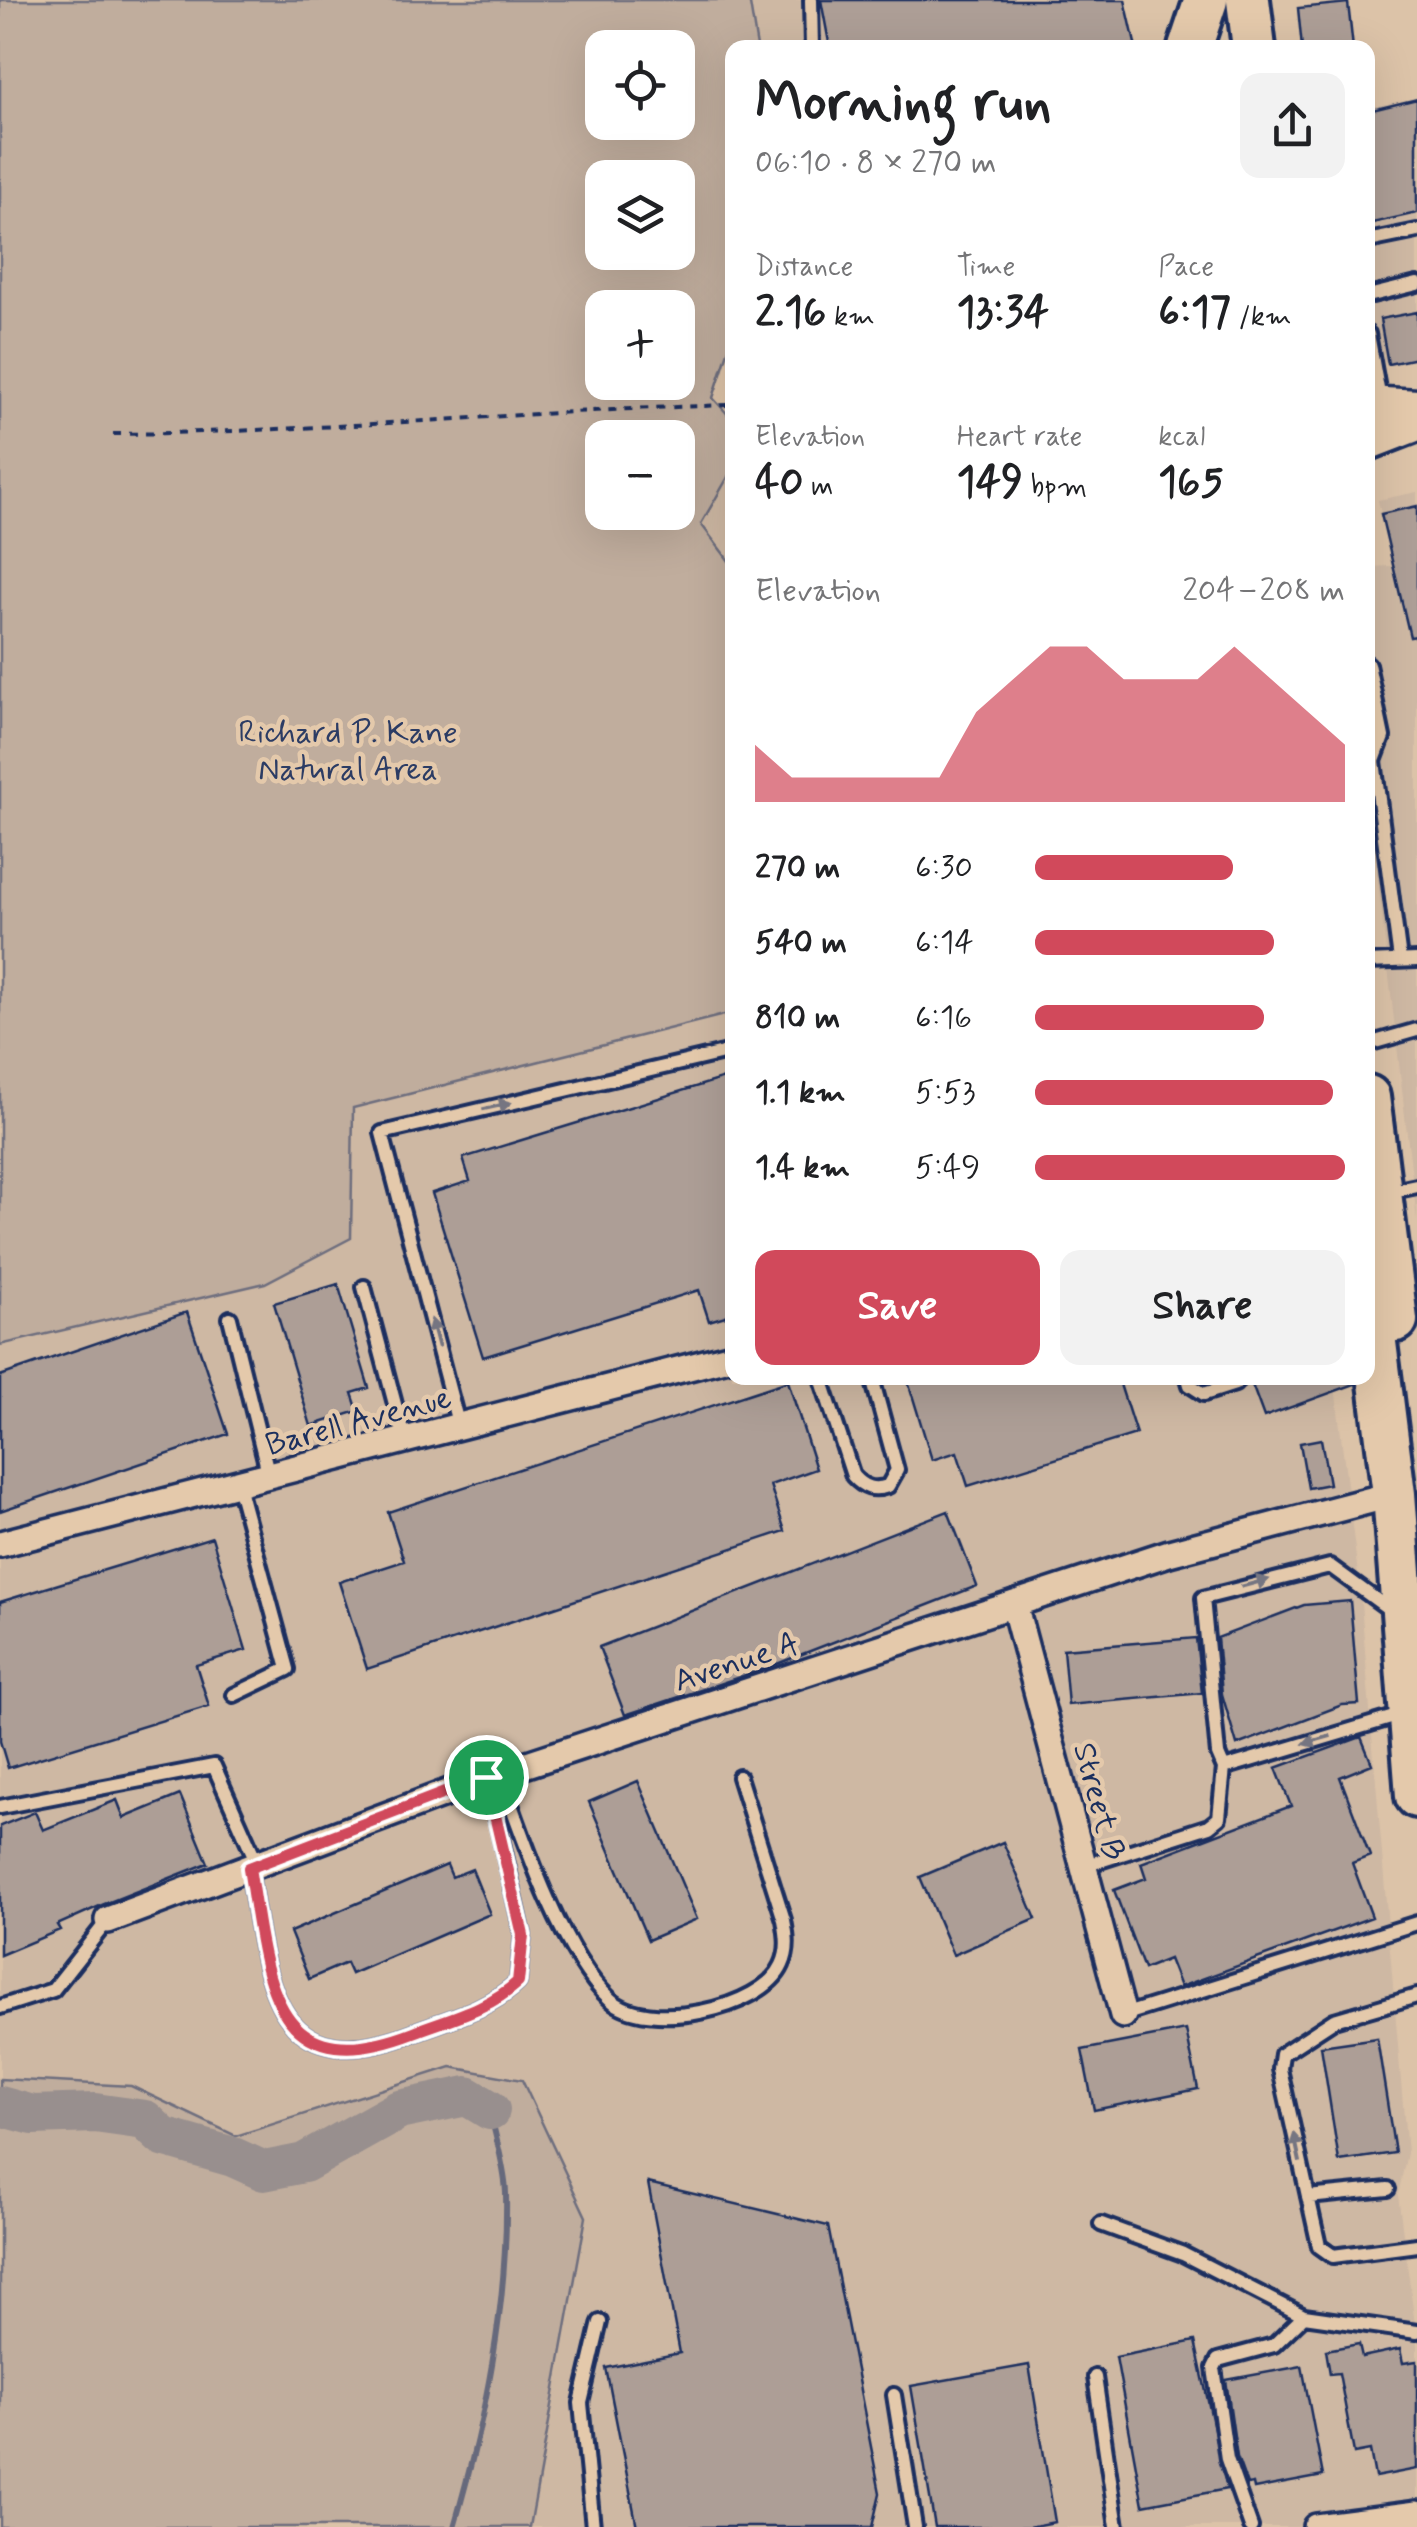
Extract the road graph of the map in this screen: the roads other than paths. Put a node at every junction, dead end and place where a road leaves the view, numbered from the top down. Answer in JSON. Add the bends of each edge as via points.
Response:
{"nodes":[{"id":1,"x":811,"y":0,"type":"edge"},
{"id":2,"x":1206,"y":0,"type":"edge"},
{"id":3,"x":1222,"y":0,"type":"edge"},
{"id":4,"x":1248,"y":0,"type":"edge"},
{"id":5,"x":812,"y":40,"type":"edge"},
{"id":6,"x":1193,"y":40,"type":"edge"},
{"id":7,"x":1225,"y":40,"type":"edge"},
{"id":8,"x":1253,"y":40,"type":"edge"},
{"id":9,"x":1417,"y":231,"type":"edge"},
{"id":10,"x":1375,"y":240,"type":"edge"},
{"id":11,"x":1417,"y":284,"type":"edge"},
{"id":12,"x":1375,"y":294,"type":"edge"},
{"id":13,"x":1375,"y":360,"type":"edge"},
{"id":14,"x":1390,"y":416,"type":"edge"},
{"id":15,"x":1375,"y":698,"type":"edge"},
{"id":16,"x":1375,"y":757,"type":"edge"},
{"id":17,"x":1375,"y":768,"type":"edge"},
{"id":18,"x":1400,"y":960,"type":"junction"},
{"id":19,"x":1417,"y":960,"type":"edge"},
{"id":20,"x":1375,"y":962,"type":"edge"},
{"id":21,"x":1417,"y":1030,"type":"edge"},
{"id":22,"x":1375,"y":1042,"type":"edge"},
{"id":23,"x":725,"y":1053,"type":"edge"},
{"id":24,"x":1375,"y":1118,"type":"edge"},
{"id":25,"x":1399,"y":1190,"type":"edge"},
{"id":26,"x":364,"y":1287,"type":"dead end"},
{"id":27,"x":230,"y":1318,"type":"dead end"},
{"id":28,"x":1375,"y":1323,"type":"edge"},
{"id":29,"x":725,"y":1358,"type":"edge"},
{"id":30,"x":823,"y":1385,"type":"edge"},
{"id":31,"x":874,"y":1385,"type":"edge"},
{"id":32,"x":1190,"y":1385,"type":"edge"},
{"id":33,"x":1232,"y":1385,"type":"edge"},
{"id":34,"x":460,"y":1427,"type":"junction"},
{"id":35,"x":405,"y":1442,"type":"junction"},
{"id":36,"x":269,"y":1477,"type":"junction"},
{"id":37,"x":238,"y":1485,"type":"junction"},
{"id":38,"x":1406,"y":1487,"type":"edge"},
{"id":39,"x":0,"y":1544,"type":"edge"},
{"id":40,"x":1014,"y":1604,"type":"junction"},
{"id":41,"x":1403,"y":1618,"type":"junction"},
{"id":42,"x":234,"y":1695,"type":"dead end"},
{"id":43,"x":1411,"y":1712,"type":"junction"},
{"id":44,"x":1224,"y":1768,"type":"junction"},
{"id":45,"x":493,"y":1775,"type":"junction"},
{"id":46,"x":739,"y":1777,"type":"dead end"},
{"id":47,"x":1417,"y":1796,"type":"edge"},
{"id":48,"x":0,"y":1807,"type":"edge"},
{"id":49,"x":1084,"y":1866,"type":"junction"},
{"id":50,"x":254,"y":1867,"type":"junction"},
{"id":51,"x":108,"y":1920,"type":"joint"},
{"id":52,"x":1417,"y":1923,"type":"edge"},
{"id":53,"x":1417,"y":1996,"type":"edge"},
{"id":54,"x":0,"y":2007,"type":"edge"},
{"id":55,"x":1123,"y":2015,"type":"joint"},
{"id":56,"x":1388,"y":2189,"type":"dead end"},
{"id":57,"x":1308,"y":2198,"type":"junction"},
{"id":58,"x":1101,"y":2224,"type":"dead end"},
{"id":59,"x":1417,"y":2246,"type":"edge"},
{"id":60,"x":1304,"y":2316,"type":"junction"},
{"id":61,"x":600,"y":2322,"type":"dead end"},
{"id":62,"x":1417,"y":2332,"type":"edge"},
{"id":63,"x":1095,"y":2377,"type":"dead end"},
{"id":64,"x":894,"y":2396,"type":"dead end"},
{"id":65,"x":1417,"y":2514,"type":"edge"},
{"id":66,"x":1356,"y":2524,"type":"edge"},
{"id":67,"x":592,"y":2527,"type":"edge"},
{"id":68,"x":915,"y":2527,"type":"edge"},
{"id":69,"x":1117,"y":2527,"type":"edge"},
{"id":70,"x":1251,"y":2527,"type":"edge"},
{"id":71,"x":1316,"y":2527,"type":"edge"}],
"edges":[{"from":1,"to":5,"type":"lane"},
{"from":2,"to":6,"type":"main road"},
{"from":3,"to":7,"type":"main road"},
{"from":4,"to":8,"type":"main road"},
{"from":9,"to":10,"type":"lane"},
{"from":11,"to":12,"type":"lane"},
{"from":13,"to":14,"type":"lane"},
{"from":15,"to":16,"type":"lane","via":[[1383,737]]},
{"from":17,"to":18,"type":"lane"},
{"from":18,"to":19,"type":"lane"},
{"from":18,"to":20,"type":"lane"},
{"from":21,"to":22,"type":"lane"},
{"from":34,"to":23,"type":"lane","one_way":true,"via":[[382,1133]]},
{"from":24,"to":25,"type":"main road"},
{"from":25,"to":38,"type":"main road"},
{"from":26,"to":35,"type":"lane"},
{"from":27,"to":36,"type":"lane"},
{"from":28,"to":38,"type":"main road"},
{"from":29,"to":34,"type":"street","name":"Barell Avenue"},
{"from":30,"to":31,"type":"lane","via":[[853,1476],[878,1490],[897,1470]]},
{"from":32,"to":33,"type":"lane","via":[[1204,1394]]},
{"from":34,"to":35,"type":"street","name":"Barell Avenue"},
{"from":35,"to":36,"type":"street","name":"Barell Avenue"},
{"from":36,"to":37,"type":"street","name":"Barell Avenue"},
{"from":37,"to":39,"type":"street","name":"Barell Avenue"},
{"from":37,"to":42,"type":"lane","via":[[288,1668]]},
{"from":38,"to":40,"type":"street","name":"Avenue A"},
{"from":38,"to":41,"type":"main road"},
{"from":40,"to":45,"type":"street","name":"Avenue A"},
{"from":40,"to":49,"type":"street","name":"Street B"},
{"from":41,"to":43,"type":"main road"},
{"from":44,"to":41,"type":"lane","one_way":true,"via":[[1203,1598],[1330,1566]]},
{"from":43,"to":44,"type":"lane","one_way":true},
{"from":43,"to":47,"type":"main road"},
{"from":44,"to":49,"type":"lane","via":[[1219,1818],[1209,1826]]},
{"from":45,"to":46,"type":"lane","via":[[595,1981],[612,2002],[658,2017],[750,1996],[782,1966],[784,1920]]},
{"from":45,"to":50,"type":"street","name":"Avenue A"},
{"from":45,"to":50,"type":"lane","via":[[523,1935],[518,1982],[498,2000],[395,2040],[320,2044],[295,2028],[278,2007],[267,1973]]},
{"from":48,"to":50,"type":"lane","via":[[214,1766]]},
{"from":49,"to":55,"type":"street","name":"Street B"},
{"from":50,"to":51,"type":"street","name":"Avenue A"},
{"from":51,"to":54,"type":"lane","via":[[53,1990]]},
{"from":52,"to":55,"type":"lane"},
{"from":57,"to":53,"type":"lane","one_way":true,"via":[[1282,2054],[1334,2020]]},
{"from":56,"to":57,"type":"lane"},
{"from":57,"to":59,"type":"lane","via":[[1325,2253]]},
{"from":58,"to":60,"type":"lane","via":[[1183,2254]]},
{"from":60,"to":62,"type":"lane"},
{"from":60,"to":70,"type":"lane","via":[[1274,2345],[1218,2360],[1214,2368],[1227,2459]]},
{"from":61,"to":67,"type":"lane","via":[[581,2403]]},
{"from":63,"to":69,"type":"lane"},
{"from":64,"to":68,"type":"lane"},
{"from":65,"to":66,"type":"street"},
{"from":66,"to":71,"type":"street"}]}
